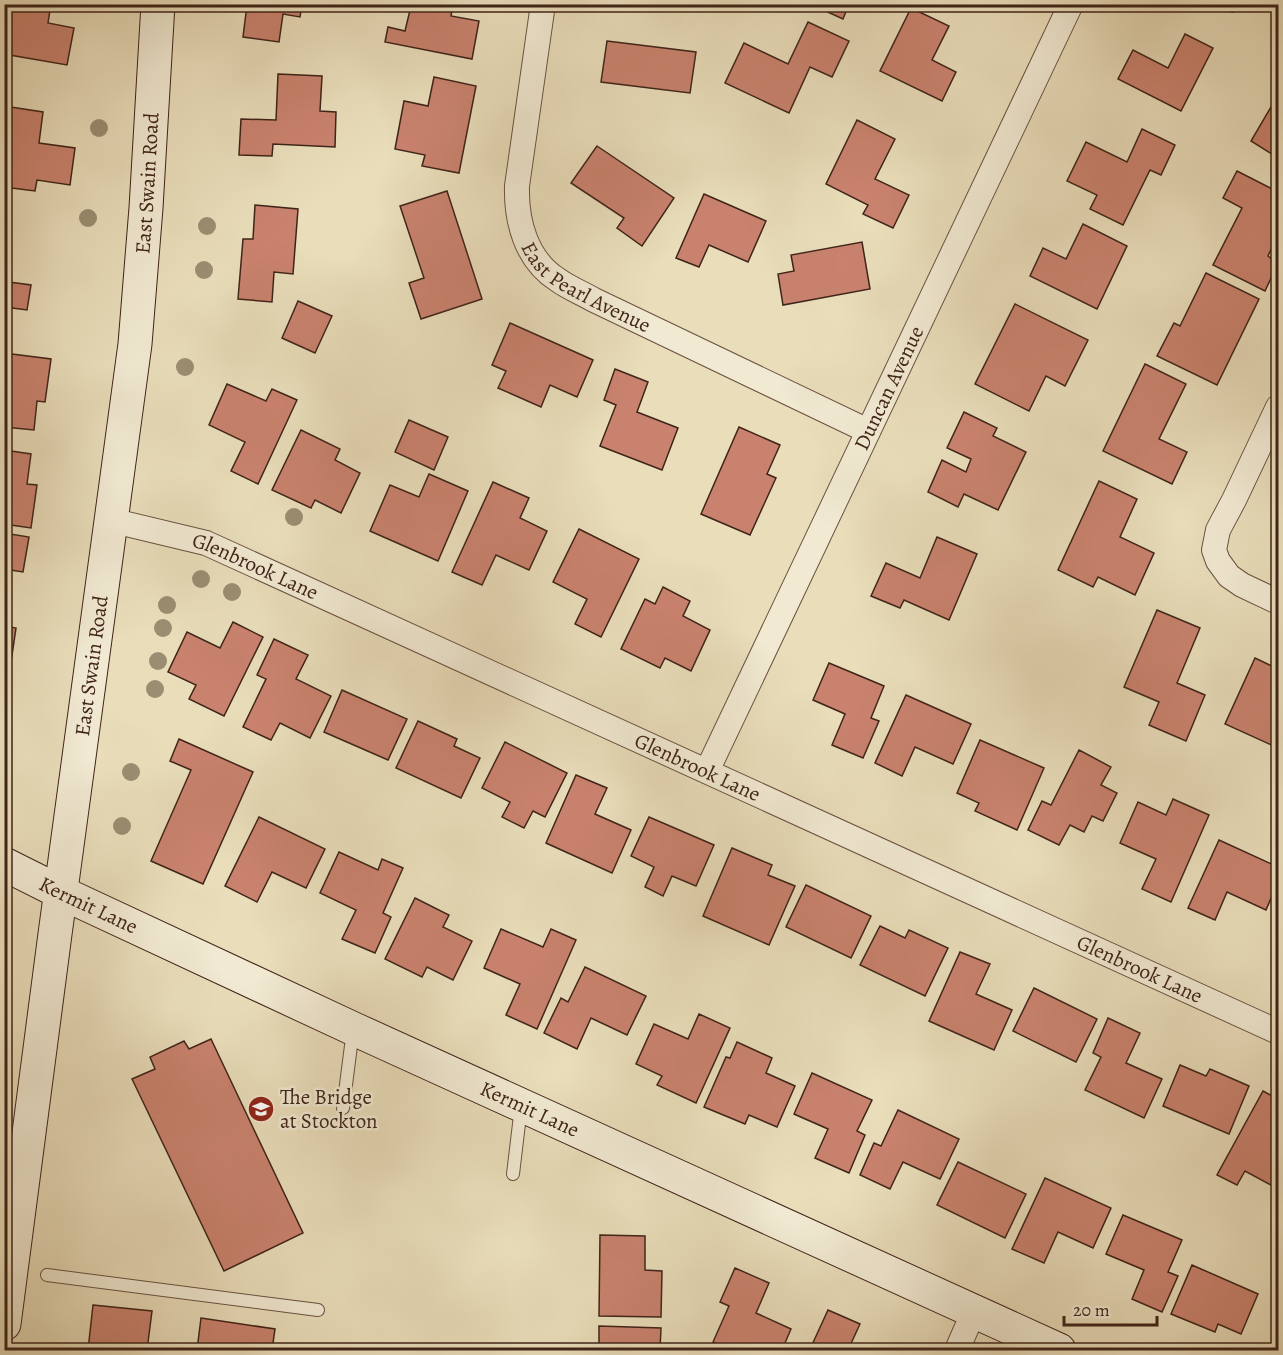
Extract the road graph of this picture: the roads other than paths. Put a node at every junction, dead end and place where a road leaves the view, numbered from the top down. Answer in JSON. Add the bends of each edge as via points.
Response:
{"nodes":[{"id":1,"x":158,"y":4,"type":"edge"},
{"id":2,"x":543,"y":4,"type":"edge"},
{"id":3,"x":1071,"y":4,"type":"edge"},
{"id":4,"x":1278,"y":407,"type":"edge"},
{"id":5,"x":868,"y":431,"type":"junction"},
{"id":6,"x":110,"y":520,"type":"junction"},
{"id":7,"x":1278,"y":602,"type":"edge"},
{"id":8,"x":707,"y":771,"type":"junction"},
{"id":9,"x":4,"y":864,"type":"edge"},
{"id":10,"x":60,"y":892,"type":"junction"},
{"id":11,"x":354,"y":1029,"type":"junction"},
{"id":12,"x":1278,"y":1032,"type":"edge"},
{"id":13,"x":521,"y":1105,"type":"junction"},
{"id":14,"x":343,"y":1108,"type":"dead end"},
{"id":15,"x":513,"y":1174,"type":"dead end"},
{"id":16,"x":47,"y":1275,"type":"dead end"},
{"id":17,"x":318,"y":1310,"type":"dead end"},
{"id":18,"x":974,"y":1311,"type":"junction"},
{"id":19,"x":4,"y":1324,"type":"edge"},
{"id":20,"x":957,"y":1350,"type":"edge"},
{"id":21,"x":1059,"y":1350,"type":"edge"}],
"edges":[{"from":1,"to":6,"type":"main road","name":"East Swain Road","via":[[135,344]]},
{"from":2,"to":5,"type":"street","name":"East Pearl Avenue","via":[[517,186],[520,226],[540,264],[556,279],[594,300]]},
{"from":3,"to":5,"type":"street","name":"Duncan Avenue"},
{"from":4,"to":7,"type":"street","via":[[1218,530],[1214,550],[1229,576]]},
{"from":5,"to":8,"type":"street","name":"Duncan Avenue"},
{"from":6,"to":8,"type":"street","name":"Glenbrook Lane","via":[[206,543]]},
{"from":6,"to":10,"type":"main road","name":"East Swain Road"},
{"from":8,"to":12,"type":"street","name":"Glenbrook Lane"},
{"from":9,"to":10,"type":"main road","name":"Kermit Lane"},
{"from":10,"to":11,"type":"main road","name":"Kermit Lane"},
{"from":10,"to":19,"type":"main road","name":"East Swain Road"},
{"from":11,"to":13,"type":"main road","name":"Kermit Lane"},
{"from":11,"to":14,"type":"lane"},
{"from":13,"to":15,"type":"lane"},
{"from":13,"to":18,"type":"main road","name":"Kermit Lane"},
{"from":16,"to":17,"type":"lane"},
{"from":18,"to":20,"type":"street"},
{"from":18,"to":21,"type":"main road","name":"Kermit Lane"}]}
